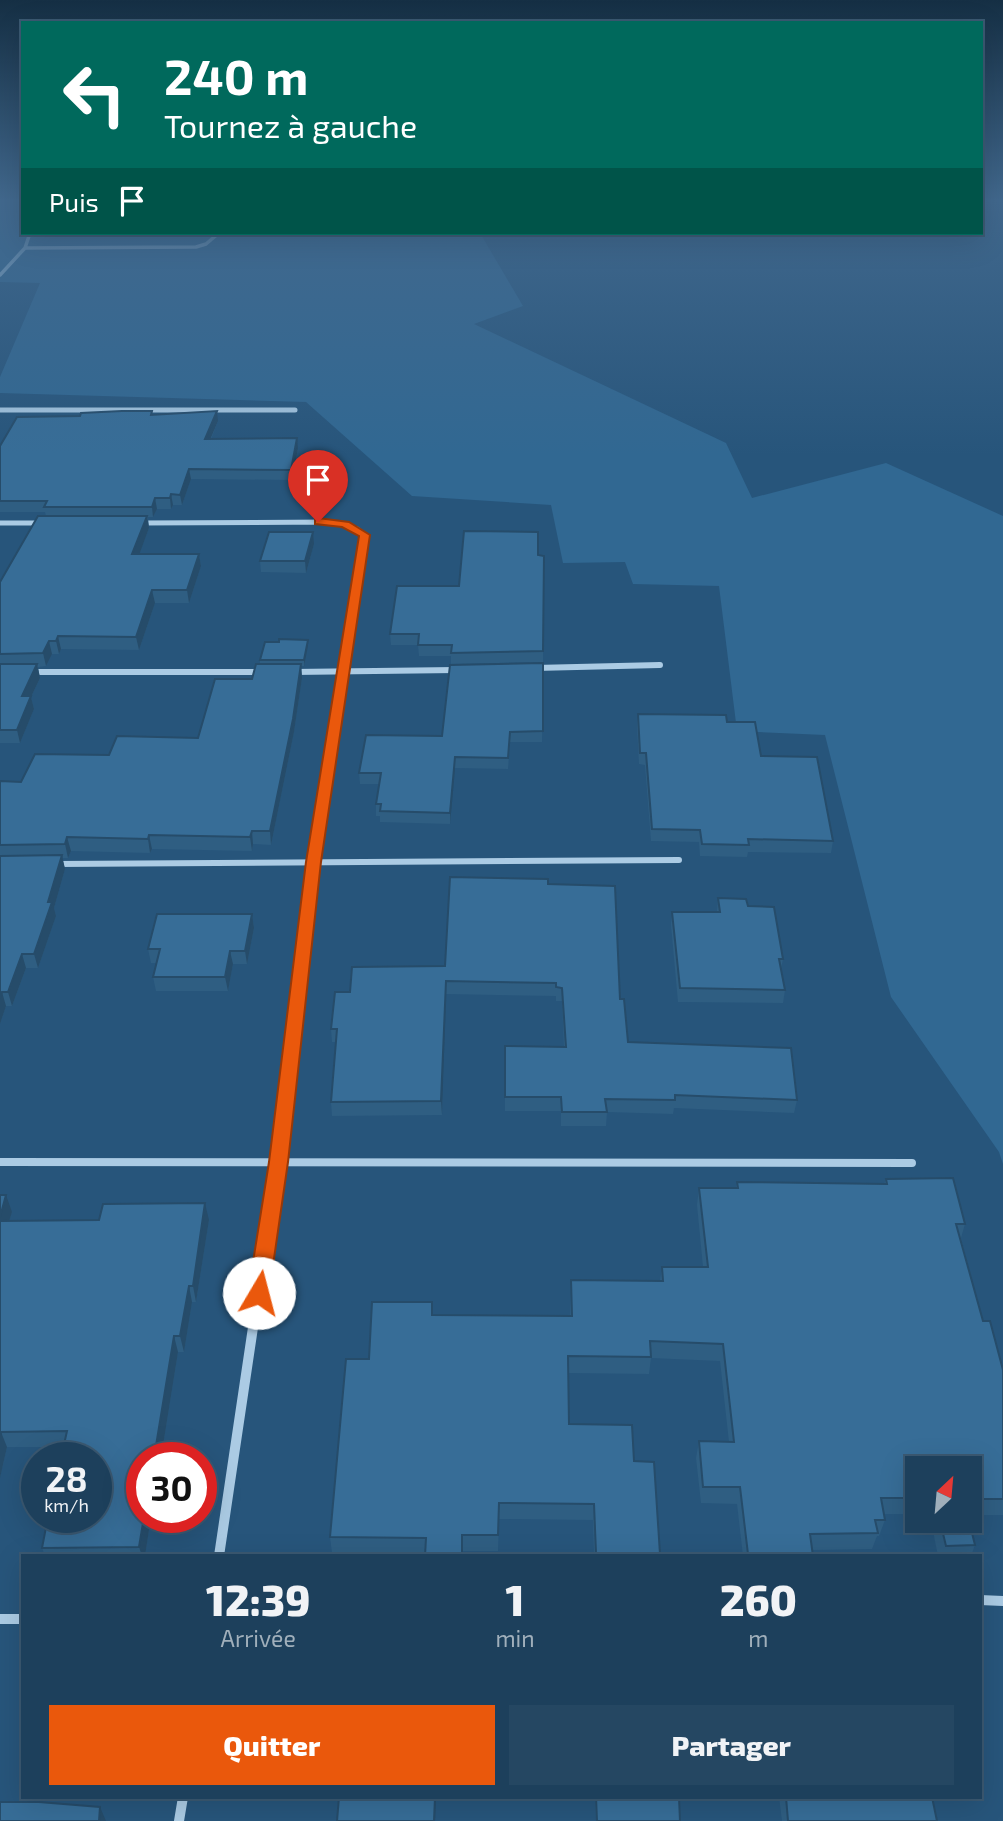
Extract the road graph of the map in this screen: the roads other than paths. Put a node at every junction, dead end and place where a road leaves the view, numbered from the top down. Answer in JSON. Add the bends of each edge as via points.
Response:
{"nodes":[{"id":1,"x":295,"y":410,"type":"dead end"},
{"id":2,"x":0,"y":411,"type":"edge"},
{"id":3,"x":0,"y":523,"type":"edge"},
{"id":4,"x":55,"y":523,"type":"edge"},
{"id":5,"x":138,"y":523,"type":"edge"},
{"id":6,"x":660,"y":665,"type":"dead end"},
{"id":7,"x":522,"y":668,"type":"edge"},
{"id":8,"x":467,"y":669,"type":"edge"},
{"id":9,"x":27,"y":672,"type":"edge"},
{"id":10,"x":274,"y":672,"type":"edge"},
{"id":11,"x":288,"y":672,"type":"edge"},
{"id":12,"x":343,"y":672,"type":"junction"},
{"id":13,"x":680,"y":860,"type":"dead end"},
{"id":14,"x":314,"y":862,"type":"junction"},
{"id":15,"x":41,"y":864,"type":"edge"},
{"id":16,"x":0,"y":1162,"type":"edge"},
{"id":17,"x":278,"y":1162,"type":"junction"},
{"id":18,"x":912,"y":1163,"type":"dead end"},
{"id":19,"x":219,"y":1554,"type":"edge"},
{"id":20,"x":982,"y":1600,"type":"edge"},
{"id":21,"x":1003,"y":1601,"type":"edge"},
{"id":22,"x":0,"y":1619,"type":"edge"},
{"id":23,"x":21,"y":1619,"type":"edge"},
{"id":24,"x":183,"y":1799,"type":"edge"},
{"id":25,"x":179,"y":1821,"type":"edge"}],
"edges":[{"from":1,"to":2,"type":"street"},
{"from":3,"to":4,"type":"street"},
{"from":5,"to":12,"type":"street","via":[[332,522],[357,529],[365,535]]},
{"from":6,"to":7,"type":"street"},
{"from":8,"to":12,"type":"street"},
{"from":9,"to":10,"type":"street"},
{"from":11,"to":12,"type":"street"},
{"from":12,"to":14,"type":"street"},
{"from":13,"to":14,"type":"street"},
{"from":14,"to":15,"type":"street"},
{"from":14,"to":17,"type":"street"},
{"from":16,"to":17,"type":"street"},
{"from":17,"to":18,"type":"street"},
{"from":17,"to":19,"type":"street"},
{"from":20,"to":21,"type":"street"},
{"from":22,"to":23,"type":"street"},
{"from":24,"to":25,"type":"street"}]}
